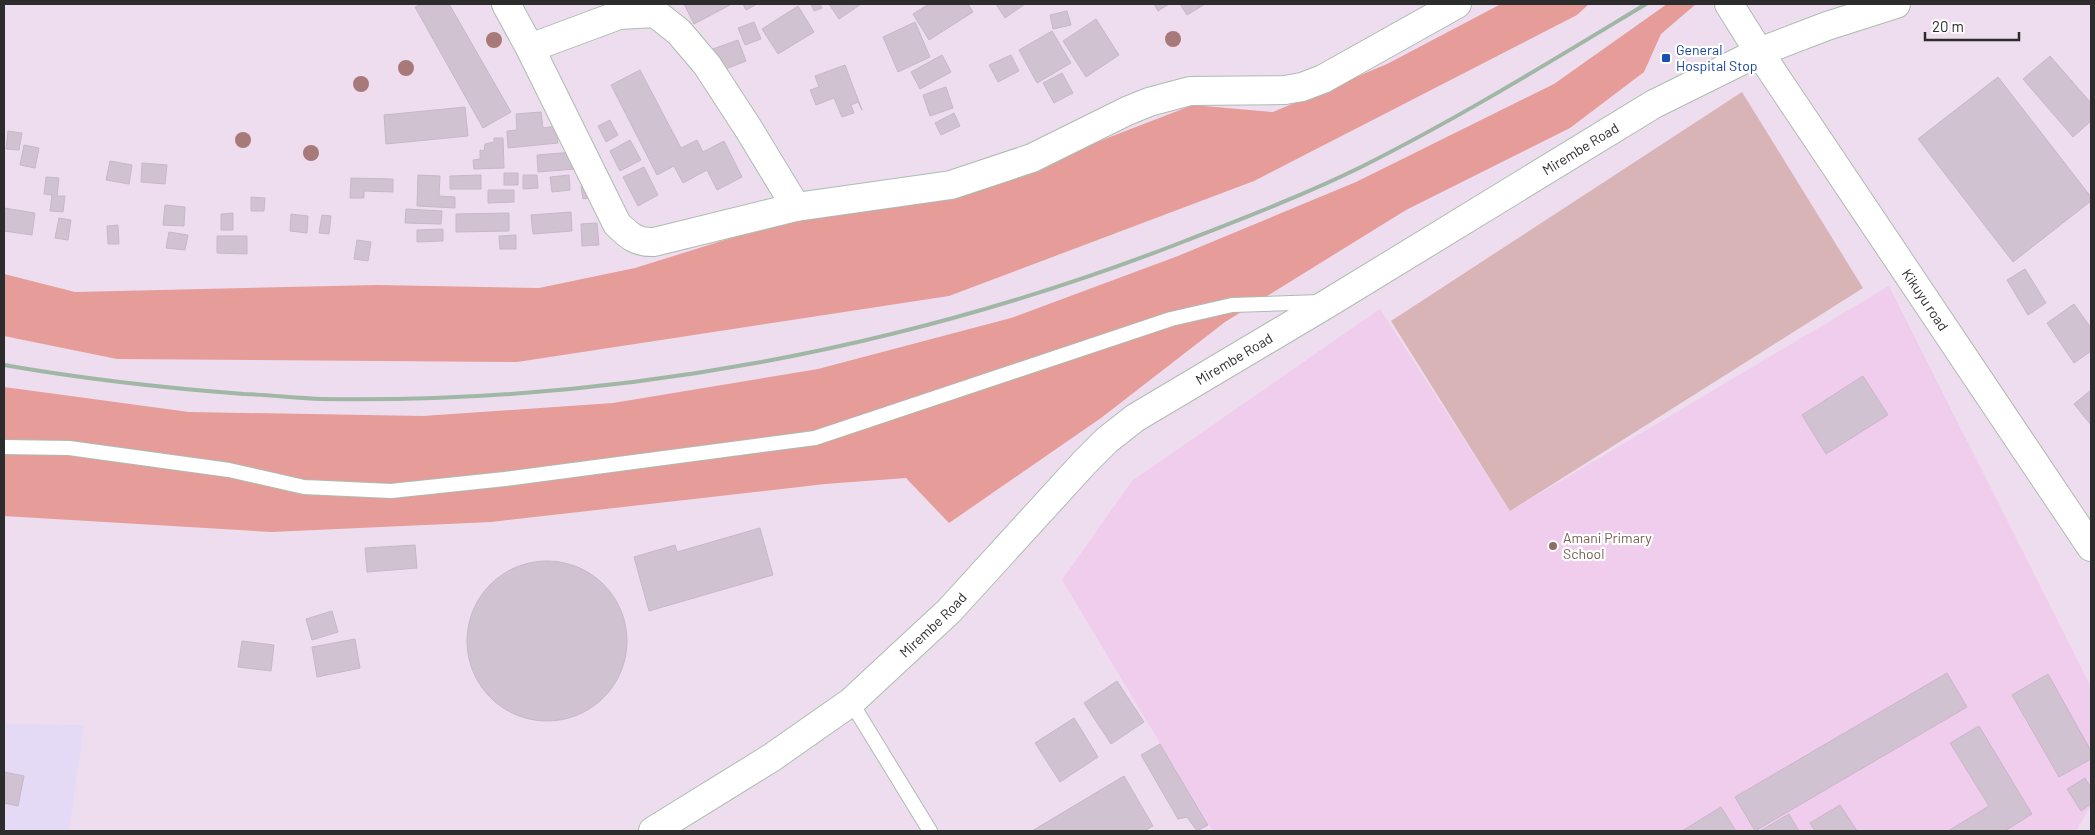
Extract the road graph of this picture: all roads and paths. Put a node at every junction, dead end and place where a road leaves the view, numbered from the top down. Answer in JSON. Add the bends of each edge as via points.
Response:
{"nodes":[{"id":1,"x":506,"y":4,"type":"edge"},
{"id":2,"x":1457,"y":4,"type":"edge"},
{"id":3,"x":1729,"y":4,"type":"edge"},
{"id":4,"x":1896,"y":4,"type":"edge"},
{"id":5,"x":654,"y":8,"type":"edge"},
{"id":6,"x":530,"y":48,"type":"junction"},
{"id":7,"x":1759,"y":52,"type":"junction"},
{"id":8,"x":796,"y":207,"type":"junction"},
{"id":9,"x":1330,"y":302,"type":"junction"},
{"id":10,"x":4,"y":447,"type":"edge"},
{"id":11,"x":2091,"y":547,"type":"edge"},
{"id":12,"x":851,"y":702,"type":"junction"},
{"id":13,"x":653,"y":831,"type":"edge"},
{"id":14,"x":930,"y":831,"type":"edge"}],
"edges":[{"from":1,"to":6,"type":"street"},
{"from":2,"to":8,"type":"street","via":[[1323,79],[1302,87],[1190,91],[1149,102],[1032,158],[960,182]]},
{"from":3,"to":7,"type":"street","name":"Kikuyu road"},
{"from":4,"to":7,"type":"street","name":"Mirembe Road"},
{"from":5,"to":6,"type":"street","via":[[619,15]]},
{"from":5,"to":8,"type":"street","via":[[707,65]]},
{"from":6,"to":8,"type":"street","via":[[617,224],[634,240],[654,242]]},
{"from":7,"to":9,"type":"street","name":"Mirembe Road","via":[[1654,104]]},
{"from":7,"to":11,"type":"street","name":"Kikuyu road"},
{"from":9,"to":10,"type":"lane","via":[[1232,305],[1172,319],[815,438],[506,479],[391,491],[304,487],[229,470],[69,448]]},
{"from":9,"to":12,"type":"street","name":"Mirembe Road","via":[[1135,418],[1107,440],[949,612]]},
{"from":12,"to":13,"type":"street","name":"Mirembe Road","via":[[771,758]]},
{"from":12,"to":14,"type":"lane"}]}
